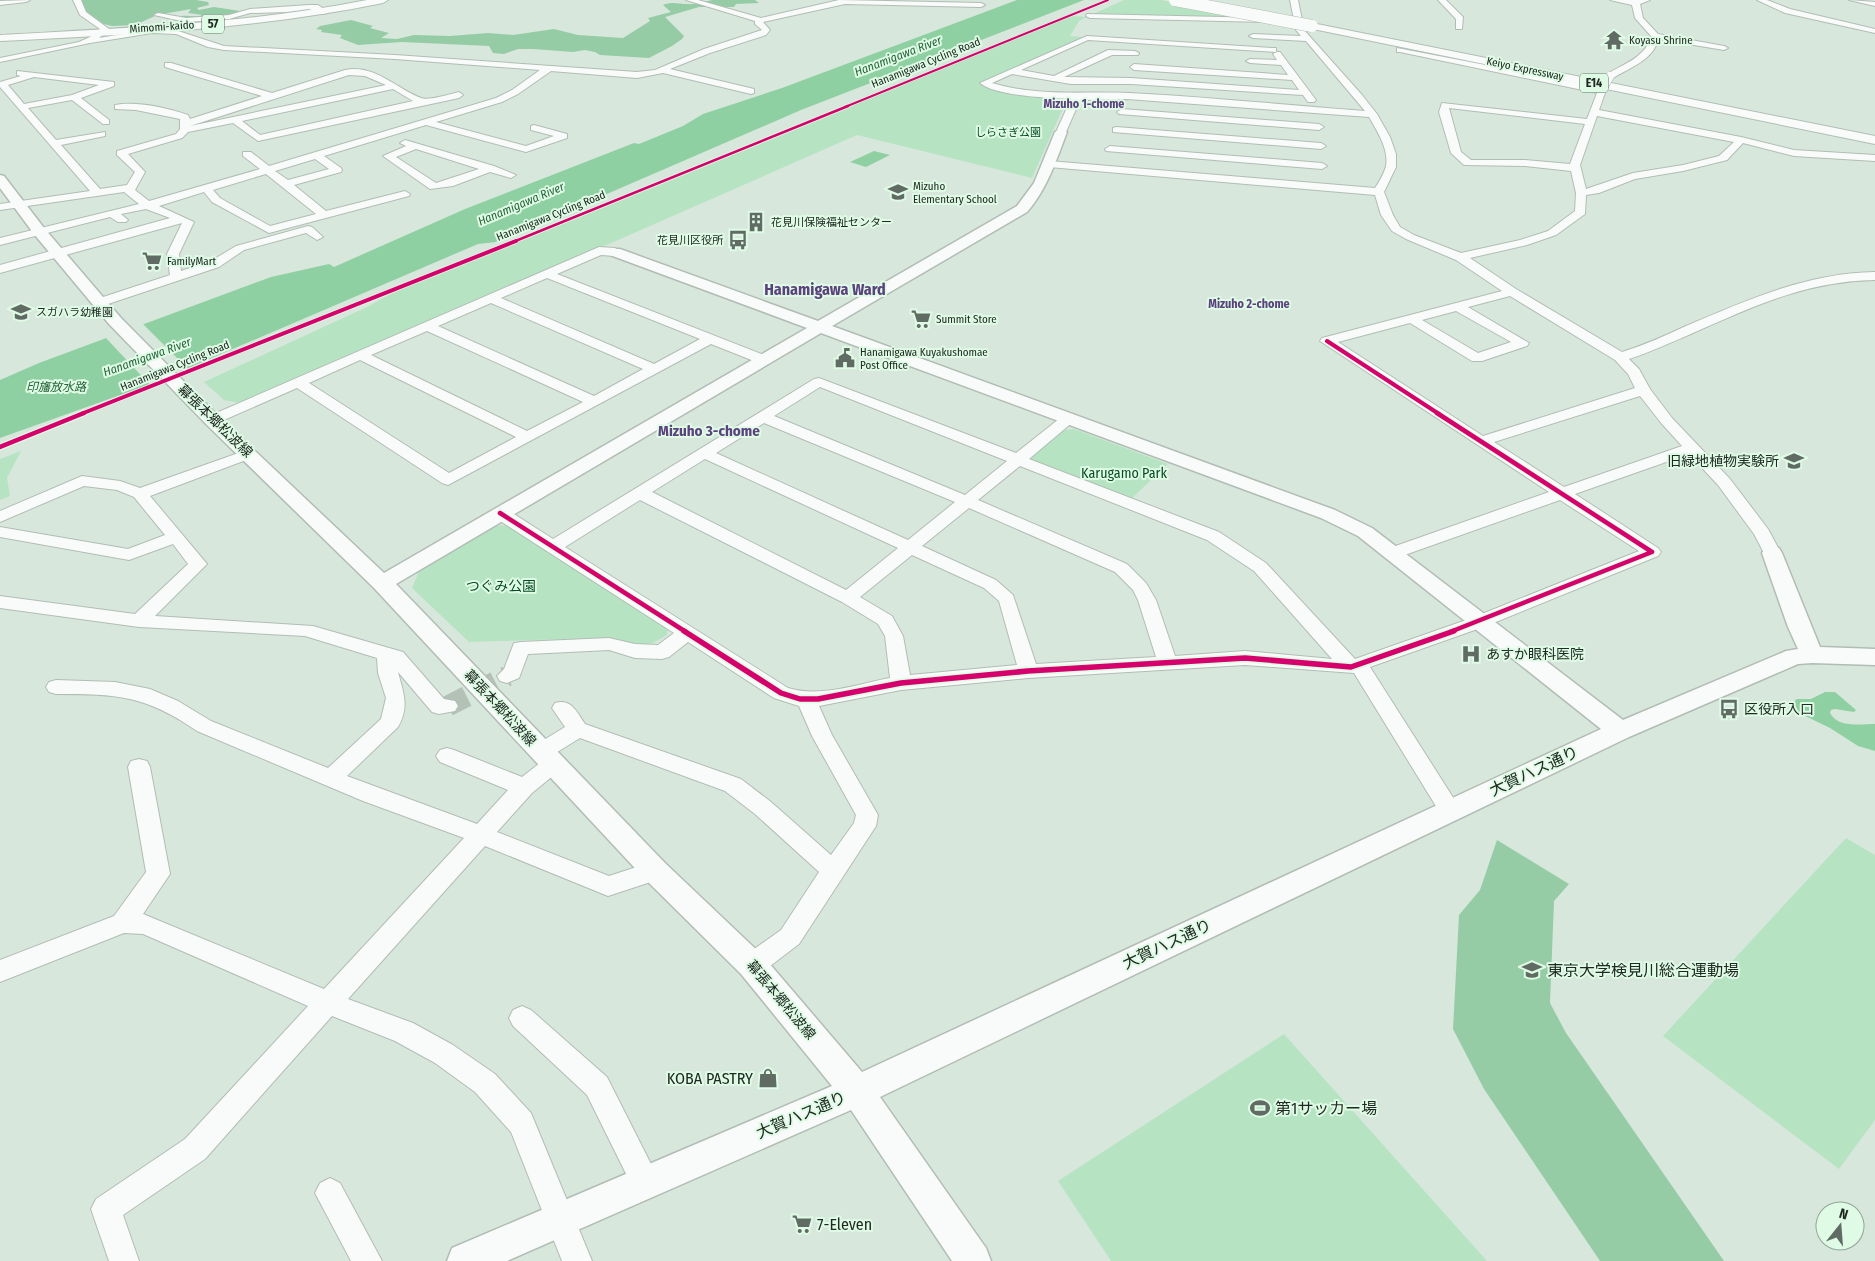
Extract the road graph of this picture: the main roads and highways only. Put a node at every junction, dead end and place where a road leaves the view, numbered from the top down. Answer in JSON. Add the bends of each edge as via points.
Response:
{"nodes":[{"id":1,"x":370,"y":0,"type":"edge"},
{"id":2,"x":383,"y":0,"type":"edge"},
{"id":3,"x":1175,"y":0,"type":"edge"},
{"id":4,"x":1193,"y":0,"type":"edge"},
{"id":5,"x":322,"y":10,"type":"junction"},
{"id":6,"x":1315,"y":24,"type":"junction"},
{"id":7,"x":0,"y":36,"type":"edge"},
{"id":8,"x":1875,"y":136,"type":"edge"},
{"id":9,"x":1875,"y":140,"type":"edge"}],
"edges":[{"from":1,"to":5,"type":"main road","name":"Mimomi-kaido","number":"57"},
{"from":2,"to":5,"type":"main road","name":"Mimomi-kaido","number":"57"},
{"from":3,"to":6,"type":"main road","name":"Keiyo Expressway","number":"E14","bridge":true},
{"from":4,"to":6,"type":"main road","name":"Keiyo Expressway","number":"E14","bridge":true},
{"from":5,"to":7,"type":"main road","name":"Mimomi-kaido","number":"57","via":[[248,21]]},
{"from":6,"to":8,"type":"main road","name":"Keiyo Expressway","number":"E14"},
{"from":6,"to":9,"type":"main road","name":"Keiyo Expressway","number":"E14"}]}
